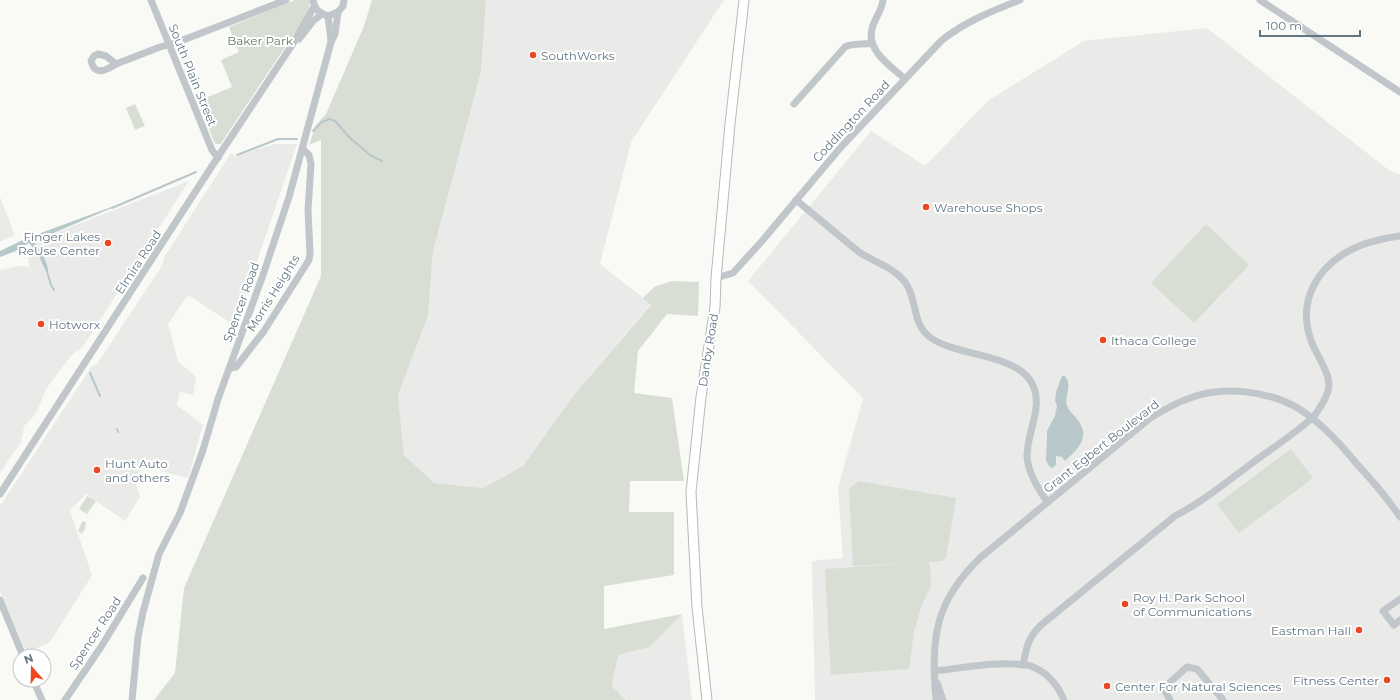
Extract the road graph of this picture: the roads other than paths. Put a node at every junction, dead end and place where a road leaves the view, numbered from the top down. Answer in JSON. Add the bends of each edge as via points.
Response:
{"nodes":[{"id":1,"x":151,"y":0,"type":"edge"},
{"id":2,"x":286,"y":0,"type":"edge"},
{"id":3,"x":344,"y":0,"type":"edge"},
{"id":4,"x":744,"y":0,"type":"edge"},
{"id":5,"x":883,"y":0,"type":"edge"},
{"id":6,"x":1020,"y":0,"type":"edge"},
{"id":7,"x":1260,"y":0,"type":"edge"},
{"id":8,"x":313,"y":3,"type":"edge"},
{"id":9,"x":338,"y":12,"type":"junction"},
{"id":10,"x":325,"y":15,"type":"junction"},
{"id":11,"x":294,"y":42,"type":"junction"},
{"id":12,"x":331,"y":42,"type":"junction"},
{"id":13,"x":872,"y":43,"type":"junction"},
{"id":14,"x":168,"y":44,"type":"junction"},
{"id":15,"x":116,"y":64,"type":"dead end"},
{"id":16,"x":905,"y":79,"type":"junction"},
{"id":17,"x":1400,"y":92,"type":"edge"},
{"id":18,"x":794,"y":104,"type":"dead end"},
{"id":19,"x":303,"y":148,"type":"junction"},
{"id":20,"x":218,"y":158,"type":"junction"},
{"id":21,"x":796,"y":200,"type":"junction"},
{"id":22,"x":1400,"y":236,"type":"edge"},
{"id":23,"x":716,"y":278,"type":"junction"},
{"id":24,"x":230,"y":368,"type":"junction"},
{"id":25,"x":1312,"y":418,"type":"junction"},
{"id":26,"x":0,"y":494,"type":"edge"},
{"id":27,"x":1048,"y":502,"type":"junction"},
{"id":28,"x":1400,"y":517,"type":"edge"},
{"id":29,"x":143,"y":578,"type":"dead end"},
{"id":30,"x":1400,"y":599,"type":"edge"},
{"id":31,"x":0,"y":600,"type":"edge"},
{"id":32,"x":1400,"y":620,"type":"edge"},
{"id":33,"x":20,"y":648,"type":"edge"},
{"id":34,"x":1023,"y":665,"type":"junction"},
{"id":35,"x":934,"y":671,"type":"junction"},
{"id":36,"x":37,"y":688,"type":"edge"},
{"id":37,"x":42,"y":700,"type":"edge"},
{"id":38,"x":65,"y":700,"type":"edge"},
{"id":39,"x":132,"y":700,"type":"edge"},
{"id":40,"x":707,"y":700,"type":"edge"},
{"id":41,"x":936,"y":700,"type":"edge"},
{"id":42,"x":943,"y":700,"type":"edge"},
{"id":43,"x":1064,"y":700,"type":"edge"},
{"id":44,"x":1170,"y":700,"type":"edge"},
{"id":45,"x":1222,"y":700,"type":"edge"}],
"edges":[{"from":1,"to":14,"type":"street","name":"South Plain Street"},
{"from":2,"to":14,"type":"street"},
{"from":3,"to":9,"type":"street","name":"Spencer Road"},
{"from":4,"to":23,"type":"main road","name":"Danby Road"},
{"from":5,"to":13,"type":"street","via":[[882,9],[872,29]]},
{"from":6,"to":16,"type":"street","name":"Coddington Road","via":[[957,29],[941,41]]},
{"from":7,"to":17,"type":"street"},
{"from":8,"to":10,"type":"street"},
{"from":8,"to":11,"type":"street","name":"Elmira Road"},
{"from":9,"to":10,"type":"street"},
{"from":9,"to":12,"type":"street","name":"Spencer Road","via":[[335,34]]},
{"from":10,"to":11,"type":"street","name":"Elmira Road","via":[[313,21]]},
{"from":10,"to":12,"type":"street","name":"Spencer Road"},
{"from":11,"to":20,"type":"street","name":"Elmira Road"},
{"from":12,"to":19,"type":"street","name":"Spencer Road"},
{"from":13,"to":16,"type":"street","via":[[877,53]]},
{"from":13,"to":18,"type":"street","via":[[845,47]]},
{"from":14,"to":15,"type":"street"},
{"from":14,"to":20,"type":"street","name":"South Plain Street","via":[[212,150]]},
{"from":16,"to":21,"type":"street","name":"Coddington Road","via":[[841,147]]},
{"from":19,"to":24,"type":"street","name":"Spencer Road","via":[[289,197]]},
{"from":19,"to":24,"type":"street","name":"Morris Heights","via":[[309,155],[311,164],[308,210],[309,260],[264,331],[242,361],[236,367]]},
{"from":20,"to":26,"type":"street","name":"Elmira Road"},
{"from":21,"to":23,"type":"street","name":"Coddington Road","via":[[733,273]]},
{"from":21,"to":27,"type":"street","via":[[861,253],[904,281],[918,323],[927,335],[945,345],[1010,364],[1029,378],[1035,391],[1037,405],[1028,449],[1028,463],[1038,488]]},
{"from":22,"to":25,"type":"street","via":[[1369,242],[1348,252],[1329,265],[1312,287],[1307,304],[1307,327],[1329,382],[1329,390]]},
{"from":23,"to":40,"type":"main road","name":"Danby Road","via":[[715,307],[701,397],[691,492],[697,607]]},
{"from":24,"to":39,"type":"street","name":"Spencer Road","via":[[180,512],[164,543],[157,564],[138,637]]},
{"from":25,"to":27,"type":"street","name":"Grant Egbert Boulevard","via":[[1281,401],[1249,393],[1220,391],[1193,397],[1149,419]]},
{"from":25,"to":28,"type":"street","name":"Grant Egbert Boulevard","via":[[1342,445]]},
{"from":25,"to":34,"type":"street","via":[[1198,504],[1175,516],[1041,626],[1029,639]]},
{"from":27,"to":35,"type":"street","name":"Grant Egbert Boulevard","via":[[970,567],[952,590],[938,621]]},
{"from":29,"to":38,"type":"street","name":"Spencer Road"},
{"from":30,"to":32,"type":"street","via":[[1383,611],[1394,625]]},
{"from":31,"to":33,"type":"street"},
{"from":34,"to":35,"type":"street","via":[[1000,663]]},
{"from":34,"to":43,"type":"street","via":[[1040,670],[1051,679]]},
{"from":35,"to":41,"type":"street","name":"Grant Egbert Boulevard"},
{"from":35,"to":42,"type":"street","name":"Grant Egbert Boulevard"},
{"from":36,"to":37,"type":"street"},
{"from":44,"to":45,"type":"street","via":[[1165,691],[1167,685],[1187,668],[1197,670]]}]}
